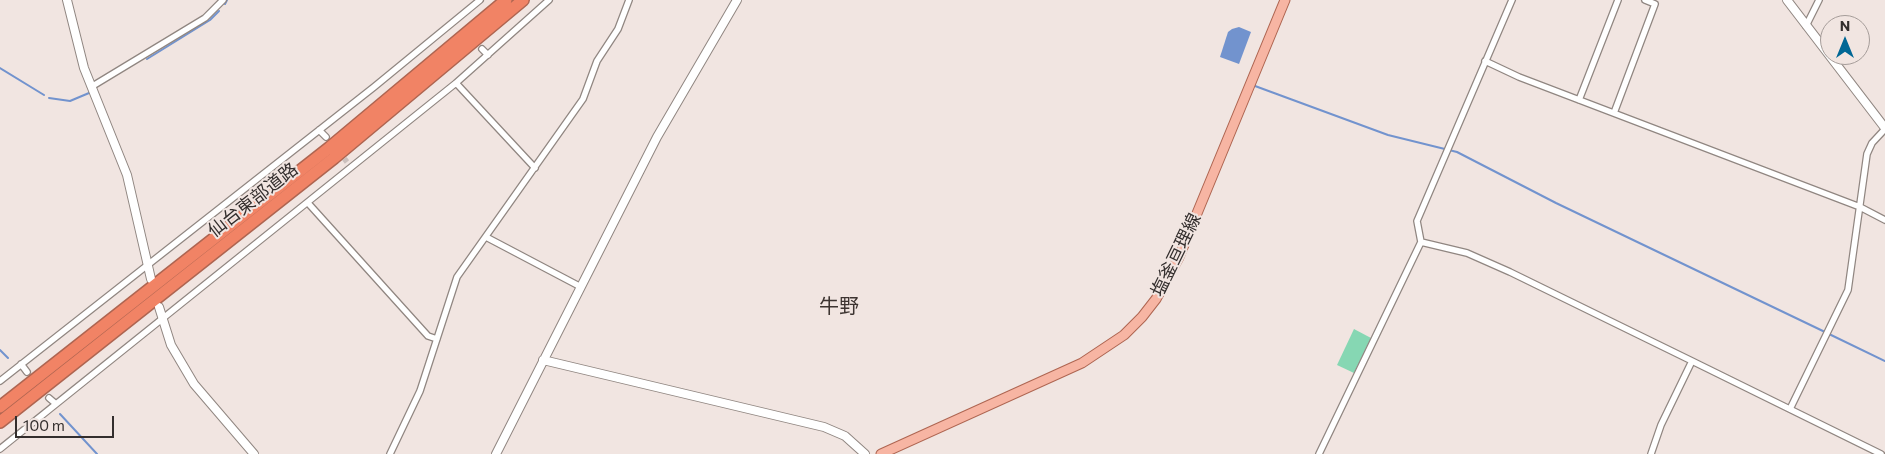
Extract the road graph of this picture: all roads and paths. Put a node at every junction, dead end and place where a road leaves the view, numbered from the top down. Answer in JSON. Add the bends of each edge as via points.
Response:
{"nodes":[{"id":1,"x":67,"y":0,"type":"edge"},
{"id":2,"x":223,"y":0,"type":"edge"},
{"id":3,"x":480,"y":0,"type":"edge"},
{"id":4,"x":506,"y":0,"type":"edge"},
{"id":5,"x":523,"y":0,"type":"edge"},
{"id":6,"x":549,"y":0,"type":"edge"},
{"id":7,"x":629,"y":0,"type":"edge"},
{"id":8,"x":737,"y":0,"type":"edge"},
{"id":9,"x":1285,"y":0,"type":"edge"},
{"id":10,"x":1512,"y":0,"type":"edge"},
{"id":11,"x":1618,"y":0,"type":"edge"},
{"id":12,"x":1645,"y":0,"type":"edge"},
{"id":13,"x":1787,"y":0,"type":"edge"},
{"id":14,"x":1819,"y":0,"type":"edge"},
{"id":15,"x":455,"y":21,"type":"junction"},
{"id":16,"x":460,"y":26,"type":"dead end"},
{"id":17,"x":1806,"y":26,"type":"junction"},
{"id":18,"x":482,"y":49,"type":"dead end"},
{"id":19,"x":488,"y":55,"type":"junction"},
{"id":20,"x":1485,"y":61,"type":"junction"},
{"id":21,"x":456,"y":83,"type":"junction"},
{"id":22,"x":91,"y":87,"type":"junction"},
{"id":23,"x":1579,"y":100,"type":"junction"},
{"id":24,"x":1614,"y":113,"type":"junction"},
{"id":25,"x":1885,"y":126,"type":"edge"},
{"id":26,"x":319,"y":130,"type":"junction"},
{"id":27,"x":326,"y":137,"type":"dead end"},
{"id":28,"x":347,"y":162,"type":"tunnel mouth"},
{"id":29,"x":353,"y":166,"type":"junction"},
{"id":30,"x":535,"y":168,"type":"junction"},
{"id":31,"x":308,"y":204,"type":"junction"},
{"id":32,"x":1860,"y":207,"type":"junction"},
{"id":33,"x":1885,"y":220,"type":"edge"},
{"id":34,"x":486,"y":237,"type":"junction"},
{"id":35,"x":1421,"y":242,"type":"junction"},
{"id":36,"x":148,"y":266,"type":"junction"},
{"id":37,"x":151,"y":279,"type":"dead end"},
{"id":38,"x":581,"y":287,"type":"junction"},
{"id":39,"x":159,"y":307,"type":"dead end"},
{"id":40,"x":162,"y":320,"type":"junction"},
{"id":41,"x":437,"y":339,"type":"junction"},
{"id":42,"x":543,"y":360,"type":"junction"},
{"id":43,"x":1692,"y":362,"type":"junction"},
{"id":44,"x":20,"y":364,"type":"junction"},
{"id":45,"x":27,"y":372,"type":"dead end"},
{"id":46,"x":0,"y":381,"type":"edge"},
{"id":47,"x":49,"y":398,"type":"dead end"},
{"id":48,"x":56,"y":404,"type":"junction"},
{"id":49,"x":0,"y":407,"type":"edge"},
{"id":50,"x":1790,"y":409,"type":"junction"},
{"id":51,"x":0,"y":422,"type":"edge"},
{"id":52,"x":0,"y":449,"type":"edge"},
{"id":53,"x":254,"y":454,"type":"edge"},
{"id":54,"x":390,"y":454,"type":"edge"},
{"id":55,"x":496,"y":454,"type":"edge"},
{"id":56,"x":865,"y":454,"type":"edge"},
{"id":57,"x":881,"y":454,"type":"edge"},
{"id":58,"x":1318,"y":454,"type":"edge"},
{"id":59,"x":1651,"y":454,"type":"edge"},
{"id":60,"x":1881,"y":454,"type":"edge"}],
"edges":[{"from":1,"to":22,"type":"street","via":[[77,47]]},
{"from":2,"to":22,"type":"street","via":[[205,18]]},
{"from":3,"to":15,"type":"street"},
{"from":4,"to":49,"type":"highway","name":"仙台東部道路","via":[[343,137]]},
{"from":5,"to":51,"type":"highway","name":"仙台東部道路","via":[[341,152]]},
{"from":6,"to":19,"type":"street"},
{"from":7,"to":30,"type":"street","via":[[618,29],[597,61],[583,99]]},
{"from":8,"to":38,"type":"street","via":[[666,120]]},
{"from":9,"to":57,"type":"main road","name":"塩釜亘理線","via":[[1179,257],[1142,317],[1124,335],[1082,363]]},
{"from":10,"to":20,"type":"street"},
{"from":11,"to":23,"type":"street"},
{"from":12,"to":24,"type":"street","via":[[1655,4]]},
{"from":13,"to":17,"type":"street"},
{"from":14,"to":17,"type":"street"},
{"from":15,"to":16,"type":"street"},
{"from":15,"to":26,"type":"street"},
{"from":17,"to":25,"type":"street"},
{"from":18,"to":19,"type":"street"},
{"from":19,"to":21,"type":"street"},
{"from":20,"to":23,"type":"street"},
{"from":20,"to":35,"type":"street","via":[[1417,222]]},
{"from":21,"to":29,"type":"street"},
{"from":21,"to":30,"type":"street"},
{"from":22,"to":36,"type":"street","via":[[127,175]]},
{"from":23,"to":24,"type":"street"},
{"from":24,"to":32,"type":"street"},
{"from":25,"to":32,"type":"street","via":[[1867,154]]},
{"from":26,"to":27,"type":"street"},
{"from":26,"to":36,"type":"street"},
{"from":28,"to":29,"type":"street"},
{"from":29,"to":31,"type":"street"},
{"from":30,"to":34,"type":"street"},
{"from":31,"to":40,"type":"street"},
{"from":31,"to":41,"type":"street","via":[[428,336]]},
{"from":32,"to":33,"type":"street"},
{"from":32,"to":50,"type":"street","via":[[1848,290]]},
{"from":34,"to":38,"type":"street"},
{"from":34,"to":41,"type":"street","via":[[457,277]]},
{"from":35,"to":43,"type":"street","via":[[1467,253]]},
{"from":35,"to":58,"type":"street"},
{"from":36,"to":37,"type":"street"},
{"from":36,"to":44,"type":"street"},
{"from":38,"to":42,"type":"street"},
{"from":39,"to":40,"type":"street"},
{"from":40,"to":48,"type":"street"},
{"from":40,"to":53,"type":"street","via":[[171,345],[194,384]]},
{"from":41,"to":54,"type":"street","via":[[420,391]]},
{"from":42,"to":55,"type":"street"},
{"from":42,"to":56,"type":"street","via":[[824,427],[845,436]]},
{"from":43,"to":50,"type":"street"},
{"from":43,"to":59,"type":"street","via":[[1661,425]]},
{"from":44,"to":45,"type":"street"},
{"from":44,"to":46,"type":"street"},
{"from":47,"to":48,"type":"street"},
{"from":48,"to":52,"type":"street"},
{"from":50,"to":60,"type":"street"}]}
